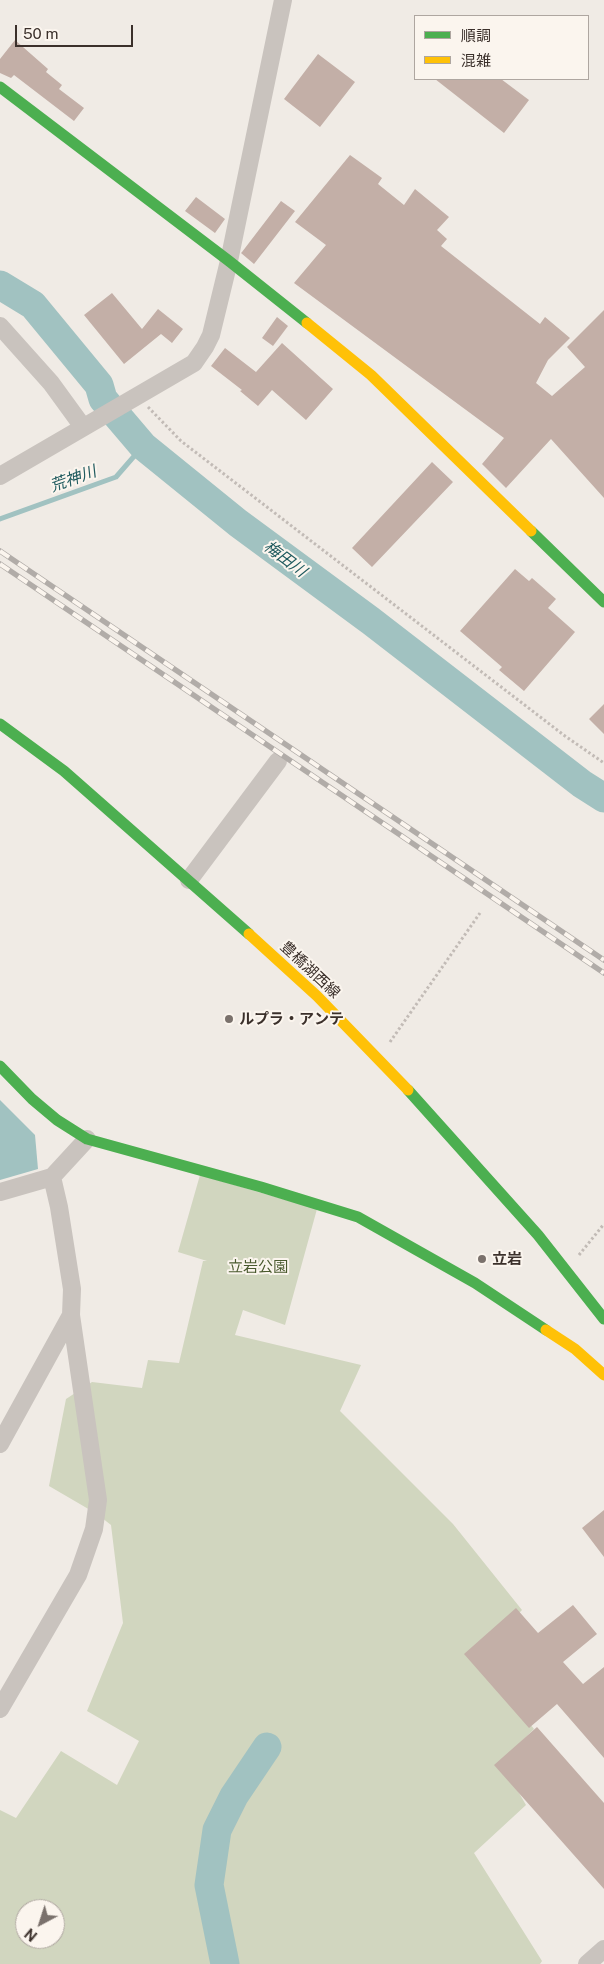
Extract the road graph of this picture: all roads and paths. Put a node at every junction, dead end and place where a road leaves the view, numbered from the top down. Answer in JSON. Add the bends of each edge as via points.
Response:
{"nodes":[{"id":1,"x":282,"y":0,"type":"edge"},
{"id":2,"x":0,"y":87,"type":"edge"},
{"id":3,"x":229,"y":261,"type":"junction"},
{"id":4,"x":0,"y":326,"type":"edge"},
{"id":5,"x":136,"y":396,"type":"junction"},
{"id":6,"x":86,"y":426,"type":"junction"},
{"id":7,"x":0,"y":476,"type":"edge"},
{"id":8,"x":604,"y":602,"type":"edge"},
{"id":9,"x":0,"y":724,"type":"edge"},
{"id":10,"x":278,"y":761,"type":"dead end"},
{"id":11,"x":604,"y":763,"type":"edge"},
{"id":12,"x":189,"y":880,"type":"junction"},
{"id":13,"x":480,"y":913,"type":"dead end"},
{"id":14,"x":378,"y":1058,"type":"junction"},
{"id":15,"x":0,"y":1066,"type":"edge"},
{"id":16,"x":87,"y":1139,"type":"junction"},
{"id":17,"x":52,"y":1177,"type":"junction"},
{"id":18,"x":0,"y":1192,"type":"edge"},
{"id":19,"x":604,"y":1224,"type":"edge"},
{"id":20,"x":566,"y":1271,"type":"junction"},
{"id":21,"x":71,"y":1315,"type":"junction"},
{"id":22,"x":604,"y":1319,"type":"edge"},
{"id":23,"x":604,"y":1375,"type":"edge"},
{"id":24,"x":0,"y":1444,"type":"edge"},
{"id":25,"x":0,"y":1709,"type":"edge"},
{"id":26,"x":604,"y":1949,"type":"edge"},
{"id":27,"x":588,"y":1964,"type":"edge"}],
"edges":[{"from":1,"to":3,"type":"street"},
{"from":2,"to":3,"type":"street"},
{"from":3,"to":5,"type":"street","via":[[211,335],[194,363]]},
{"from":3,"to":8,"type":"street","via":[[371,375]]},
{"from":4,"to":6,"type":"street"},
{"from":5,"to":6,"type":"street"},
{"from":5,"to":11,"type":"path","via":[[181,442]]},
{"from":6,"to":7,"type":"street"},
{"from":9,"to":12,"type":"street","name":"豊橋湖西線","via":[[64,771]]},
{"from":10,"to":12,"type":"street"},
{"from":12,"to":14,"type":"street","name":"豊橋湖西線","via":[[317,996]]},
{"from":13,"to":14,"type":"path"},
{"from":14,"to":20,"type":"street","name":"豊橋湖西線","via":[[525,1220]]},
{"from":15,"to":16,"type":"street","via":[[57,1120]]},
{"from":16,"to":17,"type":"street"},
{"from":16,"to":23,"type":"street","via":[[358,1217],[475,1283],[575,1349]]},
{"from":17,"to":18,"type":"street"},
{"from":17,"to":21,"type":"street","via":[[72,1289]]},
{"from":19,"to":20,"type":"path"},
{"from":20,"to":22,"type":"street","name":"豊橋湖西線"},
{"from":21,"to":24,"type":"street"},
{"from":21,"to":25,"type":"street","via":[[98,1500],[94,1529],[78,1575]]},
{"from":26,"to":27,"type":"street"}]}
